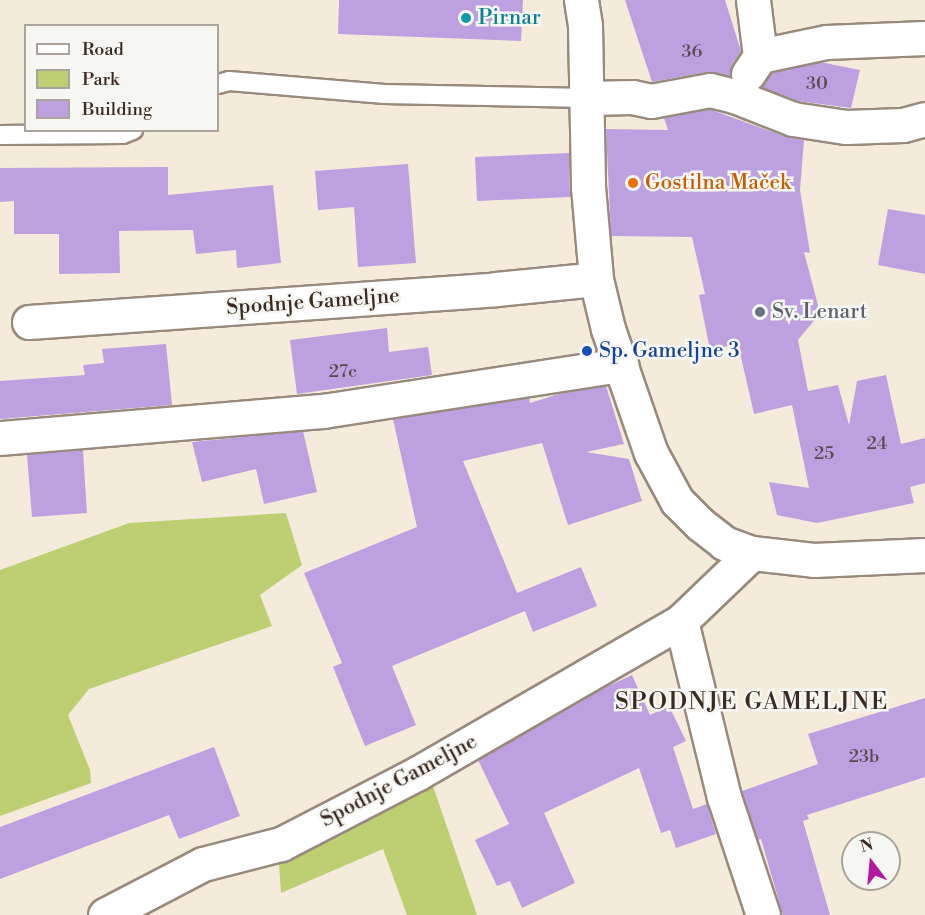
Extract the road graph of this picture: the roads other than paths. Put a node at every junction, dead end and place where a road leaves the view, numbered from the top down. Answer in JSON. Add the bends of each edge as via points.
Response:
{"nodes":[{"id":1,"x":581,"y":0,"type":"edge"},
{"id":2,"x":753,"y":0,"type":"edge"},
{"id":3,"x":925,"y":38,"type":"edge"},
{"id":4,"x":760,"y":56,"type":"junction"},
{"id":5,"x":219,"y":84,"type":"edge"},
{"id":6,"x":734,"y":96,"type":"junction"},
{"id":7,"x":588,"y":98,"type":"junction"},
{"id":8,"x":925,"y":119,"type":"edge"},
{"id":9,"x":128,"y":132,"type":"edge"},
{"id":10,"x":0,"y":135,"type":"edge"},
{"id":11,"x":596,"y":279,"type":"junction"},
{"id":12,"x":29,"y":322,"type":"dead end"},
{"id":13,"x":621,"y":366,"type":"junction"},
{"id":14,"x":0,"y":438,"type":"edge"},
{"id":15,"x":753,"y":553,"type":"junction"},
{"id":16,"x":925,"y":555,"type":"edge"},
{"id":17,"x":681,"y":621,"type":"junction"},
{"id":18,"x":105,"y":915,"type":"edge"},
{"id":19,"x":763,"y":915,"type":"edge"}],
"edges":[{"from":1,"to":7,"type":"street"},
{"from":2,"to":4,"type":"street"},
{"from":3,"to":4,"type":"street","via":[[826,42]]},
{"from":4,"to":6,"type":"street"},
{"from":5,"to":7,"type":"lane","via":[[229,81],[384,94]]},
{"from":6,"to":7,"type":"street","via":[[710,90],[651,101],[633,97]]},
{"from":6,"to":8,"type":"street","via":[[793,119],[846,127],[903,125]]},
{"from":7,"to":11,"type":"street","via":[[588,187]]},
{"from":9,"to":10,"type":"lane"},
{"from":11,"to":12,"type":"street","name":"Spodnje Gameljne"},
{"from":11,"to":13,"type":"street"},
{"from":13,"to":14,"type":"street","via":[[323,411]]},
{"from":13,"to":15,"type":"street","via":[[651,453],[677,501],[724,543]]},
{"from":15,"to":16,"type":"street","via":[[814,560]]},
{"from":15,"to":17,"type":"street","name":"Spodnje Gameljne"},
{"from":17,"to":18,"type":"street","name":"Spodnje Gameljne","via":[[418,773],[281,844],[203,864]]},
{"from":17,"to":19,"type":"street","via":[[724,797]]}]}
